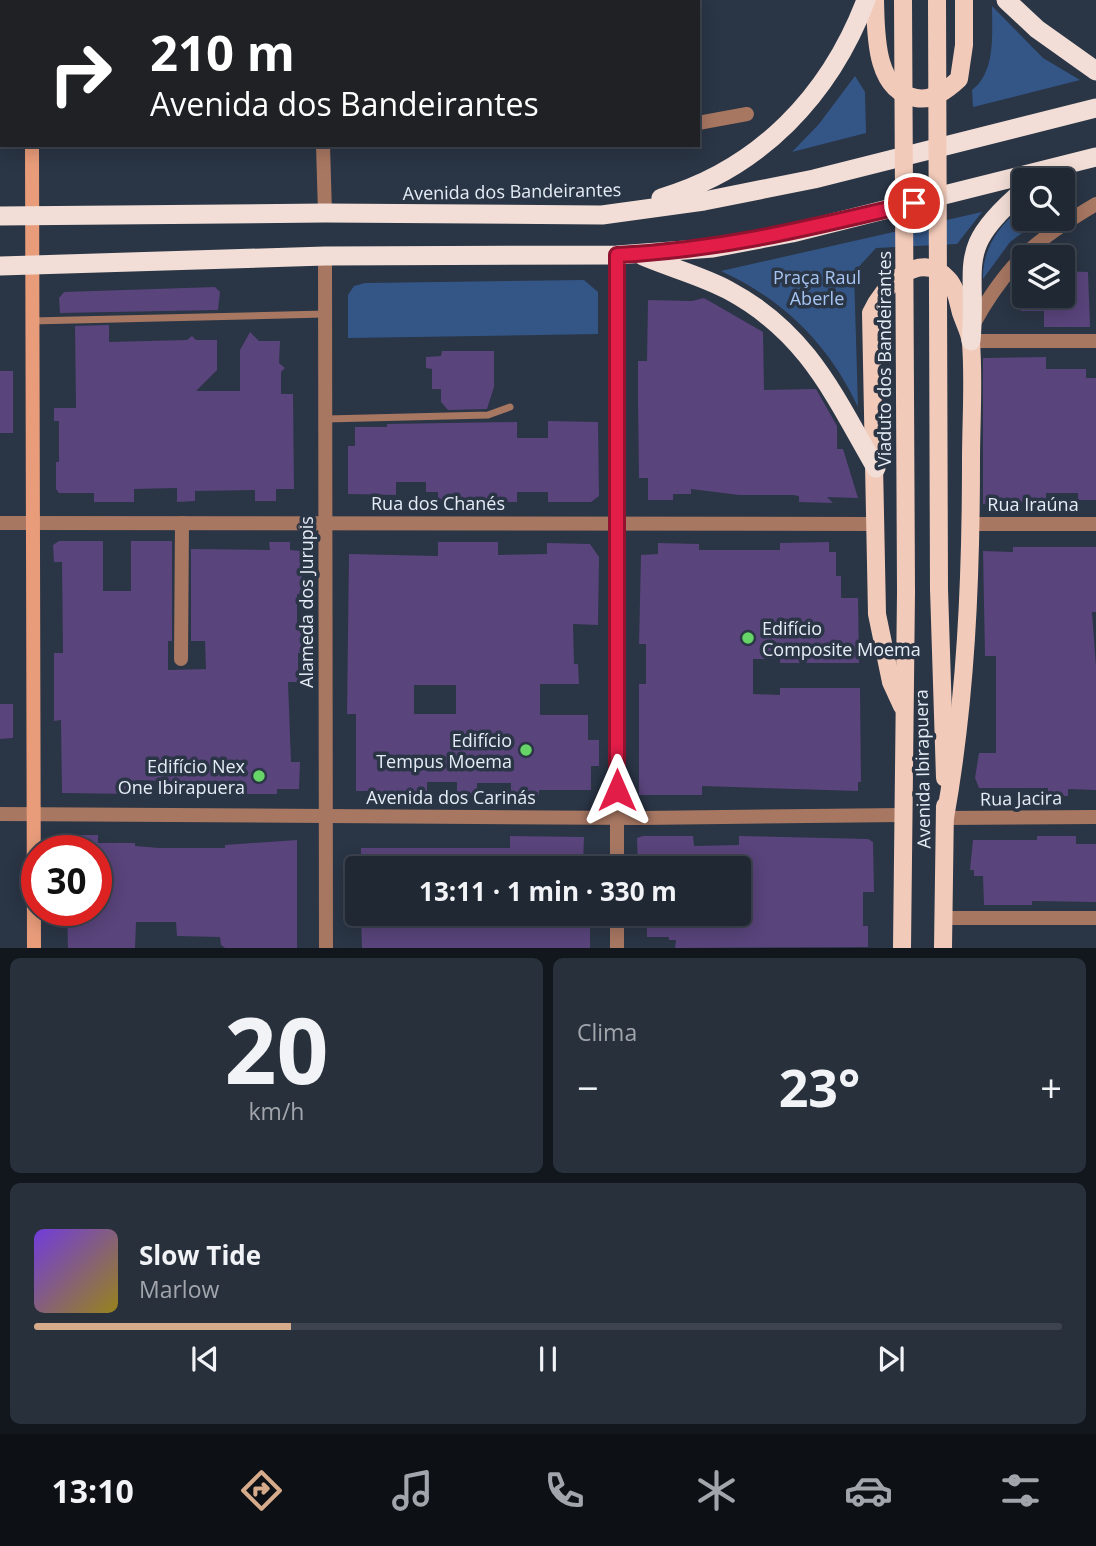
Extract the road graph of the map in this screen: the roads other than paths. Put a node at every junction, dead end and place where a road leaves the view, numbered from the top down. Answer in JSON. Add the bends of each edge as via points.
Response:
{"nodes":[{"id":1,"x":866,"y":0,"type":"edge"},
{"id":2,"x":875,"y":0,"type":"edge"},
{"id":3,"x":903,"y":0,"type":"edge"},
{"id":4,"x":937,"y":0,"type":"edge"},
{"id":5,"x":964,"y":0,"type":"edge"},
{"id":6,"x":1006,"y":0,"type":"edge"},
{"id":7,"x":1096,"y":71,"type":"edge"},
{"id":8,"x":1096,"y":108,"type":"edge"},
{"id":9,"x":747,"y":114,"type":"dead end"},
{"id":10,"x":700,"y":123,"type":"edge"},
{"id":11,"x":32,"y":147,"type":"edge"},
{"id":12,"x":323,"y":147,"type":"edge"},
{"id":13,"x":1096,"y":157,"type":"edge"},
{"id":14,"x":1061,"y":168,"type":"edge"},
{"id":15,"x":1012,"y":181,"type":"edge"},
{"id":16,"x":1012,"y":202,"type":"edge"},
{"id":17,"x":1096,"y":204,"type":"edge"},
{"id":18,"x":325,"y":213,"type":"junction"},
{"id":19,"x":602,"y":215,"type":"junction"},
{"id":20,"x":0,"y":216,"type":"edge"},
{"id":21,"x":31,"y":216,"type":"junction"},
{"id":22,"x":639,"y":254,"type":"junction"},
{"id":23,"x":617,"y":255,"type":"junction"},
{"id":24,"x":325,"y":256,"type":"junction"},
{"id":25,"x":0,"y":266,"type":"edge"},
{"id":26,"x":30,"y":266,"type":"junction"},
{"id":27,"x":325,"y":314,"type":"junction"},
{"id":28,"x":30,"y":321,"type":"junction"},
{"id":29,"x":971,"y":333,"type":"junction"},
{"id":30,"x":1096,"y":341,"type":"edge"},
{"id":31,"x":510,"y":407,"type":"dead end"},
{"id":32,"x":325,"y":419,"type":"junction"},
{"id":33,"x":876,"y":468,"type":"junction"},
{"id":34,"x":324,"y":522,"type":"junction"},
{"id":35,"x":0,"y":523,"type":"edge"},
{"id":36,"x":33,"y":523,"type":"junction"},
{"id":37,"x":182,"y":523,"type":"junction"},
{"id":38,"x":618,"y":523,"type":"junction"},
{"id":39,"x":1096,"y":523,"type":"edge"},
{"id":40,"x":876,"y":524,"type":"junction"},
{"id":41,"x":971,"y":524,"type":"junction"},
{"id":42,"x":906,"y":592,"type":"joint"},
{"id":43,"x":181,"y":659,"type":"dead end"},
{"id":44,"x":902,"y":706,"type":"junction"},
{"id":45,"x":0,"y":814,"type":"edge"},
{"id":46,"x":33,"y":814,"type":"junction"},
{"id":47,"x":902,"y":815,"type":"junction"},
{"id":48,"x":325,"y":816,"type":"junction"},
{"id":49,"x":617,"y":817,"type":"junction"},
{"id":50,"x":1096,"y":817,"type":"edge"},
{"id":51,"x":945,"y":818,"type":"junction"},
{"id":52,"x":617,"y":856,"type":"edge"},
{"id":53,"x":943,"y":918,"type":"junction"},
{"id":54,"x":1096,"y":918,"type":"edge"},
{"id":55,"x":617,"y":926,"type":"edge"},
{"id":56,"x":34,"y":947,"type":"edge"},
{"id":57,"x":326,"y":947,"type":"edge"},
{"id":58,"x":617,"y":947,"type":"edge"},
{"id":59,"x":902,"y":947,"type":"edge"},
{"id":60,"x":943,"y":947,"type":"edge"}],
"edges":[{"from":1,"to":19,"type":"highway","via":[[824,84],[774,135],[733,168],[684,191]]},
{"from":2,"to":5,"type":"main road","via":[[880,58],[888,79],[906,96],[919,99],[936,96],[959,79]]},
{"from":3,"to":42,"type":"main road","name":"Viaduto dos Bandeirantes","bridge":true},
{"from":4,"to":51,"type":"main road","name":"Avenida Ibirapuera","bridge":true,"via":[[939,589]]},
{"from":6,"to":7,"type":"highway","via":[[1037,29]]},
{"from":8,"to":19,"type":"highway","name":"Avenida dos Bandeirantes","via":[[814,179]]},
{"from":9,"to":10,"type":"street"},
{"from":11,"to":21,"type":"main road"},
{"from":12,"to":18,"type":"street"},
{"from":13,"to":14,"type":"highway"},
{"from":15,"to":22,"type":"highway","via":[[792,233],[713,248]]},
{"from":16,"to":29,"type":"highway","via":[[984,229],[974,248]]},
{"from":17,"to":29,"type":"street","via":[[1023,253],[1008,269]]},
{"from":18,"to":19,"type":"highway","name":"Avenida dos Bandeirantes"},
{"from":18,"to":21,"type":"highway","name":"Avenida dos Bandeirantes"},
{"from":20,"to":21,"type":"highway","name":"Avenida dos Bandeirantes"},
{"from":21,"to":26,"type":"main road"},
{"from":22,"to":23,"type":"highway"},
{"from":22,"to":33,"type":"highway","via":[[726,289],[777,322],[822,371]]},
{"from":23,"to":24,"type":"highway"},
{"from":23,"to":38,"type":"street"},
{"from":24,"to":26,"type":"highway"},
{"from":24,"to":27,"type":"street","name":"Alameda dos Jurupis"},
{"from":25,"to":26,"type":"highway"},
{"from":26,"to":28,"type":"main road"},
{"from":27,"to":28,"type":"lane"},
{"from":27,"to":32,"type":"street","name":"Alameda dos Jurupis"},
{"from":28,"to":36,"type":"main road"},
{"from":29,"to":30,"type":"street"},
{"from":29,"to":33,"type":"main road","via":[[952,285],[937,270],[905,271],[885,289],[871,313]]},
{"from":29,"to":41,"type":"main road"},
{"from":31,"to":32,"type":"lane","via":[[488,415]]},
{"from":32,"to":34,"type":"street","name":"Alameda dos Jurupis"},
{"from":33,"to":40,"type":"main road"},
{"from":34,"to":37,"type":"street","name":"Rua dos Chanés"},
{"from":34,"to":38,"type":"street","name":"Rua dos Chanés"},
{"from":34,"to":48,"type":"street","name":"Alameda dos Jurupis"},
{"from":35,"to":36,"type":"street","name":"Rua dos Chanés"},
{"from":36,"to":37,"type":"street","name":"Rua dos Chanés"},
{"from":36,"to":46,"type":"main road"},
{"from":37,"to":43,"type":"street"},
{"from":38,"to":40,"type":"street","name":"Rua dos Chanés"},
{"from":38,"to":49,"type":"street"},
{"from":39,"to":41,"type":"street","name":"Rua Iraúna"},
{"from":40,"to":44,"type":"main road","via":[[877,614],[891,682]]},
{"from":41,"to":51,"type":"main road","via":[[959,742]]},
{"from":42,"to":44,"type":"main road","name":"Avenida Ibirapuera"},
{"from":44,"to":47,"type":"main road","name":"Avenida Ibirapuera"},
{"from":45,"to":46,"type":"street","name":"Avenida dos Carinás"},
{"from":46,"to":48,"type":"street","name":"Avenida dos Carinás"},
{"from":46,"to":56,"type":"main road"},
{"from":47,"to":49,"type":"street","name":"Avenida dos Carinás"},
{"from":47,"to":59,"type":"main road","name":"Avenida Ibirapuera"},
{"from":48,"to":49,"type":"street","name":"Avenida dos Carinás"},
{"from":48,"to":57,"type":"street","name":"Alameda dos Jurupis"},
{"from":49,"to":52,"type":"street"},
{"from":50,"to":51,"type":"street","name":"Rua Jacira"},
{"from":51,"to":53,"type":"main road","name":"Avenida Ibirapuera"},
{"from":53,"to":54,"type":"street"},
{"from":53,"to":60,"type":"main road","name":"Avenida Ibirapuera"},
{"from":55,"to":58,"type":"street"}]}
